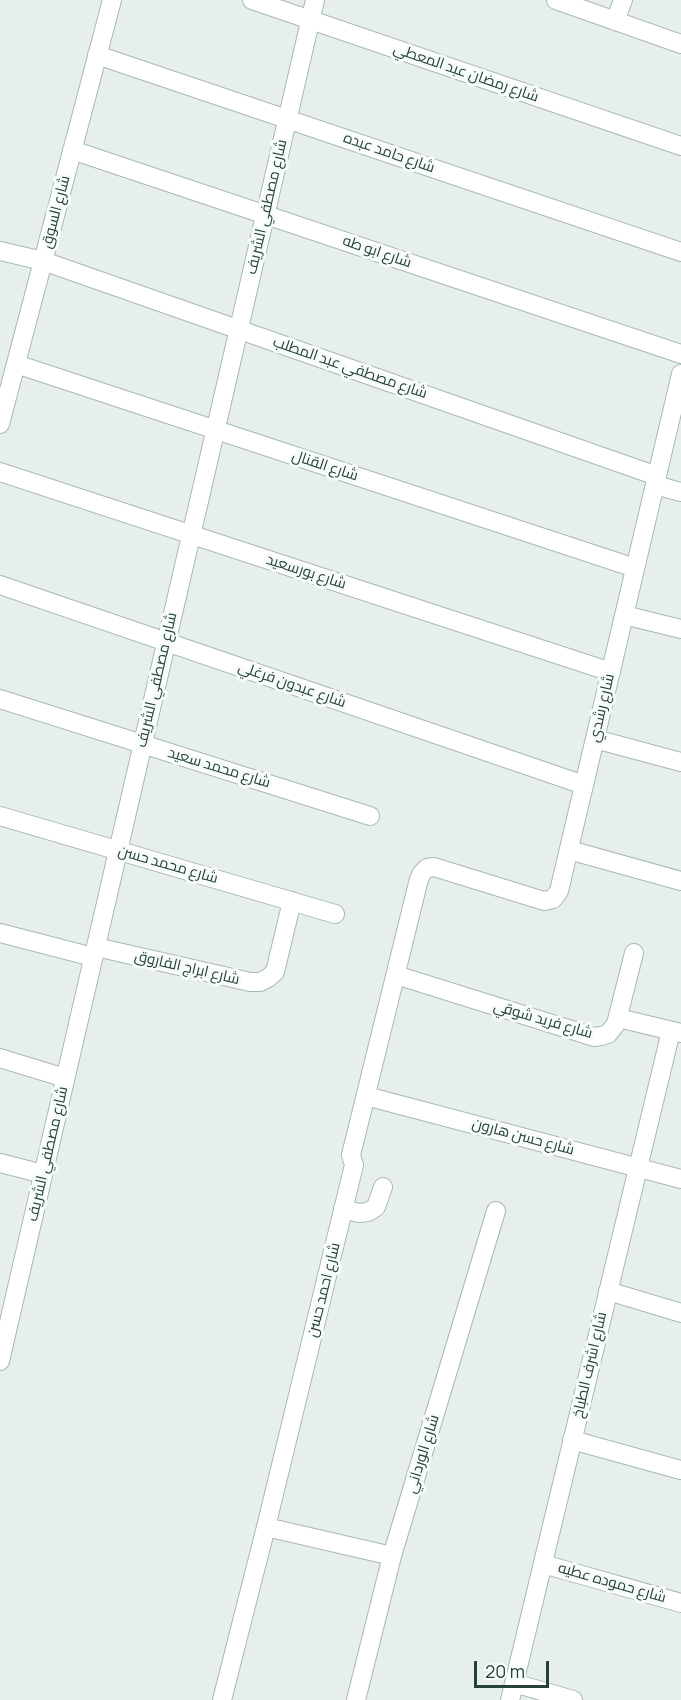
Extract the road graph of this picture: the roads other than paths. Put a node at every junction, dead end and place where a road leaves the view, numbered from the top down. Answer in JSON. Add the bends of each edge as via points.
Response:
{"nodes":[{"id":1,"x":112,"y":0,"type":"edge"},
{"id":2,"x":252,"y":0,"type":"edge"},
{"id":3,"x":315,"y":0,"type":"edge"},
{"id":4,"x":556,"y":0,"type":"edge"},
{"id":5,"x":623,"y":0,"type":"edge"},
{"id":6,"x":310,"y":20,"type":"junction"},
{"id":7,"x":615,"y":21,"type":"junction"},
{"id":8,"x":681,"y":44,"type":"edge"},
{"id":9,"x":97,"y":55,"type":"junction"},
{"id":10,"x":287,"y":119,"type":"junction"},
{"id":11,"x":681,"y":146,"type":"edge"},
{"id":12,"x":72,"y":150,"type":"junction"},
{"id":13,"x":265,"y":214,"type":"junction"},
{"id":14,"x":0,"y":251,"type":"edge"},
{"id":15,"x":681,"y":252,"type":"edge"},
{"id":16,"x":43,"y":261,"type":"junction"},
{"id":17,"x":239,"y":329,"type":"junction"},
{"id":18,"x":681,"y":354,"type":"edge"},
{"id":19,"x":16,"y":364,"type":"junction"},
{"id":20,"x":681,"y":374,"type":"edge"},
{"id":21,"x":0,"y":424,"type":"edge"},
{"id":22,"x":215,"y":430,"type":"junction"},
{"id":23,"x":0,"y":472,"type":"edge"},
{"id":24,"x":656,"y":480,"type":"junction"},
{"id":25,"x":681,"y":492,"type":"edge"},
{"id":26,"x":191,"y":534,"type":"junction"},
{"id":27,"x":635,"y":568,"type":"junction"},
{"id":28,"x":0,"y":585,"type":"edge"},
{"id":29,"x":624,"y":615,"type":"junction"},
{"id":30,"x":681,"y":629,"type":"edge"},
{"id":31,"x":166,"y":642,"type":"junction"},
{"id":32,"x":611,"y":672,"type":"junction"},
{"id":33,"x":0,"y":699,"type":"edge"},
{"id":34,"x":595,"y":739,"type":"junction"},
{"id":35,"x":143,"y":744,"type":"junction"},
{"id":36,"x":681,"y":762,"type":"edge"},
{"id":37,"x":584,"y":785,"type":"junction"},
{"id":38,"x":0,"y":816,"type":"edge"},
{"id":39,"x":370,"y":816,"type":"dead end"},
{"id":40,"x":118,"y":850,"type":"junction"},
{"id":41,"x":569,"y":850,"type":"junction"},
{"id":42,"x":419,"y":879,"type":"joint"},
{"id":43,"x":681,"y":881,"type":"edge"},
{"id":44,"x":292,"y":901,"type":"junction"},
{"id":45,"x":335,"y":914,"type":"dead end"},
{"id":46,"x":0,"y":933,"type":"edge"},
{"id":47,"x":95,"y":952,"type":"junction"},
{"id":48,"x":634,"y":953,"type":"dead end"},
{"id":49,"x":396,"y":975,"type":"junction"},
{"id":50,"x":618,"y":1018,"type":"junction"},
{"id":51,"x":676,"y":1032,"type":"edge"},
{"id":52,"x":0,"y":1058,"type":"edge"},
{"id":53,"x":65,"y":1078,"type":"junction"},
{"id":54,"x":366,"y":1096,"type":"junction"},
{"id":55,"x":0,"y":1162,"type":"edge"},
{"id":56,"x":638,"y":1167,"type":"junction"},
{"id":57,"x":43,"y":1174,"type":"junction"},
{"id":58,"x":681,"y":1179,"type":"edge"},
{"id":59,"x":383,"y":1187,"type":"dead end"},
{"id":60,"x":343,"y":1209,"type":"junction"},
{"id":61,"x":496,"y":1211,"type":"dead end"},
{"id":62,"x":608,"y":1291,"type":"junction"},
{"id":63,"x":681,"y":1313,"type":"edge"},
{"id":64,"x":4,"y":1326,"type":"edge"},
{"id":65,"x":0,"y":1361,"type":"edge"},
{"id":66,"x":573,"y":1440,"type":"junction"},
{"id":67,"x":681,"y":1470,"type":"edge"},
{"id":68,"x":266,"y":1527,"type":"junction"},
{"id":69,"x":392,"y":1556,"type":"junction"},
{"id":70,"x":543,"y":1564,"type":"junction"},
{"id":71,"x":681,"y":1603,"type":"edge"},
{"id":72,"x":512,"y":1692,"type":"edge"},
{"id":73,"x":222,"y":1700,"type":"edge"},
{"id":74,"x":356,"y":1700,"type":"edge"},
{"id":75,"x":573,"y":1700,"type":"edge"}],
"edges":[{"from":1,"to":9,"type":"street","name":"شارع السوق"},
{"from":2,"to":6,"type":"street","name":"شارع رمضان عبد المعطي"},
{"from":3,"to":6,"type":"street","name":"شارع مصطفي الشريف"},
{"from":4,"to":7,"type":"street"},
{"from":5,"to":7,"type":"street"},
{"from":6,"to":10,"type":"street","name":"شارع مصطفي الشريف"},
{"from":6,"to":11,"type":"street","name":"شارع رمضان عبد المعطي"},
{"from":7,"to":8,"type":"street"},
{"from":9,"to":10,"type":"street","name":"شارع حامد عبده"},
{"from":9,"to":12,"type":"street","name":"شارع السوق"},
{"from":10,"to":13,"type":"street","name":"شارع مصطفي الشريف"},
{"from":10,"to":15,"type":"street","name":"شارع حامد عبده"},
{"from":12,"to":13,"type":"street","name":"شارع ابو طه"},
{"from":12,"to":16,"type":"street","name":"شارع السوق"},
{"from":13,"to":17,"type":"street","name":"شارع مصطفي الشريف"},
{"from":13,"to":18,"type":"street","name":"شارع ابو طه"},
{"from":14,"to":16,"type":"street","name":"شارع مصطفي عبد المطلب"},
{"from":16,"to":17,"type":"street","name":"شارع مصطفي عبد المطلب"},
{"from":16,"to":19,"type":"street","name":"شارع السوق"},
{"from":17,"to":22,"type":"street","name":"شارع مصطفي الشريف"},
{"from":17,"to":24,"type":"street","name":"شارع مصطفي عبد المطلب"},
{"from":19,"to":21,"type":"street","name":"شارع السوق"},
{"from":19,"to":22,"type":"street","name":"شارع القنال"},
{"from":20,"to":24,"type":"street","name":"شارع رشدي"},
{"from":22,"to":26,"type":"street","name":"شارع مصطفي الشريف"},
{"from":22,"to":27,"type":"street","name":"شارع القنال"},
{"from":23,"to":26,"type":"street","name":"شارع بورسعيد"},
{"from":24,"to":25,"type":"street","name":"شارع مصطفي عبد المطلب"},
{"from":24,"to":27,"type":"street","name":"شارع رشدي"},
{"from":26,"to":31,"type":"street","name":"شارع مصطفي الشريف"},
{"from":26,"to":32,"type":"street","name":"شارع بورسعيد"},
{"from":27,"to":29,"type":"street","name":"شارع رشدي"},
{"from":28,"to":31,"type":"street","name":"شارع عبدون فرغلي"},
{"from":29,"to":30,"type":"street"},
{"from":29,"to":32,"type":"street","name":"شارع رشدي"},
{"from":31,"to":35,"type":"street","name":"شارع مصطفي الشريف"},
{"from":31,"to":37,"type":"street","name":"شارع عبدون فرغلي"},
{"from":32,"to":34,"type":"street","name":"شارع رشدي"},
{"from":33,"to":35,"type":"street","name":"شارع محمد سعيد"},
{"from":34,"to":36,"type":"street"},
{"from":34,"to":37,"type":"street","name":"شارع رشدي"},
{"from":35,"to":39,"type":"street","name":"شارع محمد سعيد"},
{"from":35,"to":40,"type":"street","name":"شارع مصطفي الشريف"},
{"from":37,"to":41,"type":"street","name":"شارع رشدي"},
{"from":38,"to":40,"type":"street","name":"شارع محمد حسن"},
{"from":40,"to":44,"type":"street","name":"شارع محمد حسن"},
{"from":40,"to":47,"type":"street","name":"شارع مصطفي الشريف"},
{"from":41,"to":42,"type":"street","name":"شارع رشدي","via":[[559,891],[553,899],[544,901],[434,867],[427,868]]},
{"from":41,"to":43,"type":"street"},
{"from":42,"to":49,"type":"street","name":"شارع احمد حسن"},
{"from":44,"to":45,"type":"street","name":"شارع محمد حسن"},
{"from":44,"to":47,"type":"street","name":"شارع ابراج الفاروق","via":[[275,972],[260,982]]},
{"from":46,"to":47,"type":"street","name":"شارع ابراج الفاروق"},
{"from":47,"to":53,"type":"street","name":"شارع مصطفي الشريف"},
{"from":48,"to":50,"type":"street"},
{"from":49,"to":50,"type":"street","name":"شارع فريد شوقي","via":[[594,1037],[608,1034]]},
{"from":49,"to":54,"type":"street","name":"شارع احمد حسن"},
{"from":50,"to":51,"type":"street"},
{"from":51,"to":56,"type":"street","name":"شارع اشرف الطباخ"},
{"from":52,"to":53,"type":"street"},
{"from":53,"to":57,"type":"street","name":"شارع مصطفي الشريف"},
{"from":54,"to":56,"type":"street","name":"شارع حسن هارون"},
{"from":54,"to":60,"type":"street","name":"شارع احمد حسن"},
{"from":55,"to":57,"type":"street"},
{"from":56,"to":58,"type":"street","name":"شارع حسن هارون"},
{"from":56,"to":62,"type":"street","name":"شارع اشرف الطباخ"},
{"from":57,"to":64,"type":"street","name":"شارع مصطفي الشريف"},
{"from":59,"to":60,"type":"street","via":[[376,1207],[368,1212]]},
{"from":60,"to":68,"type":"street","name":"شارع احمد حسن"},
{"from":61,"to":69,"type":"street","name":"شارع الورداني"},
{"from":62,"to":63,"type":"street"},
{"from":62,"to":66,"type":"street","name":"شارع اشرف الطباخ"},
{"from":64,"to":65,"type":"street","name":"شارع مصطفي الشريف"},
{"from":66,"to":67,"type":"street"},
{"from":66,"to":70,"type":"street","name":"شارع اشرف الطباخ"},
{"from":68,"to":69,"type":"street"},
{"from":68,"to":73,"type":"street","name":"شارع احمد حسن"},
{"from":69,"to":74,"type":"street","name":"شارع الورداني"},
{"from":70,"to":71,"type":"street","name":"شارع حموده عطيه"},
{"from":70,"to":72,"type":"street","name":"شارع اشرف الطباخ"},
{"from":72,"to":75,"type":"street"}]}
